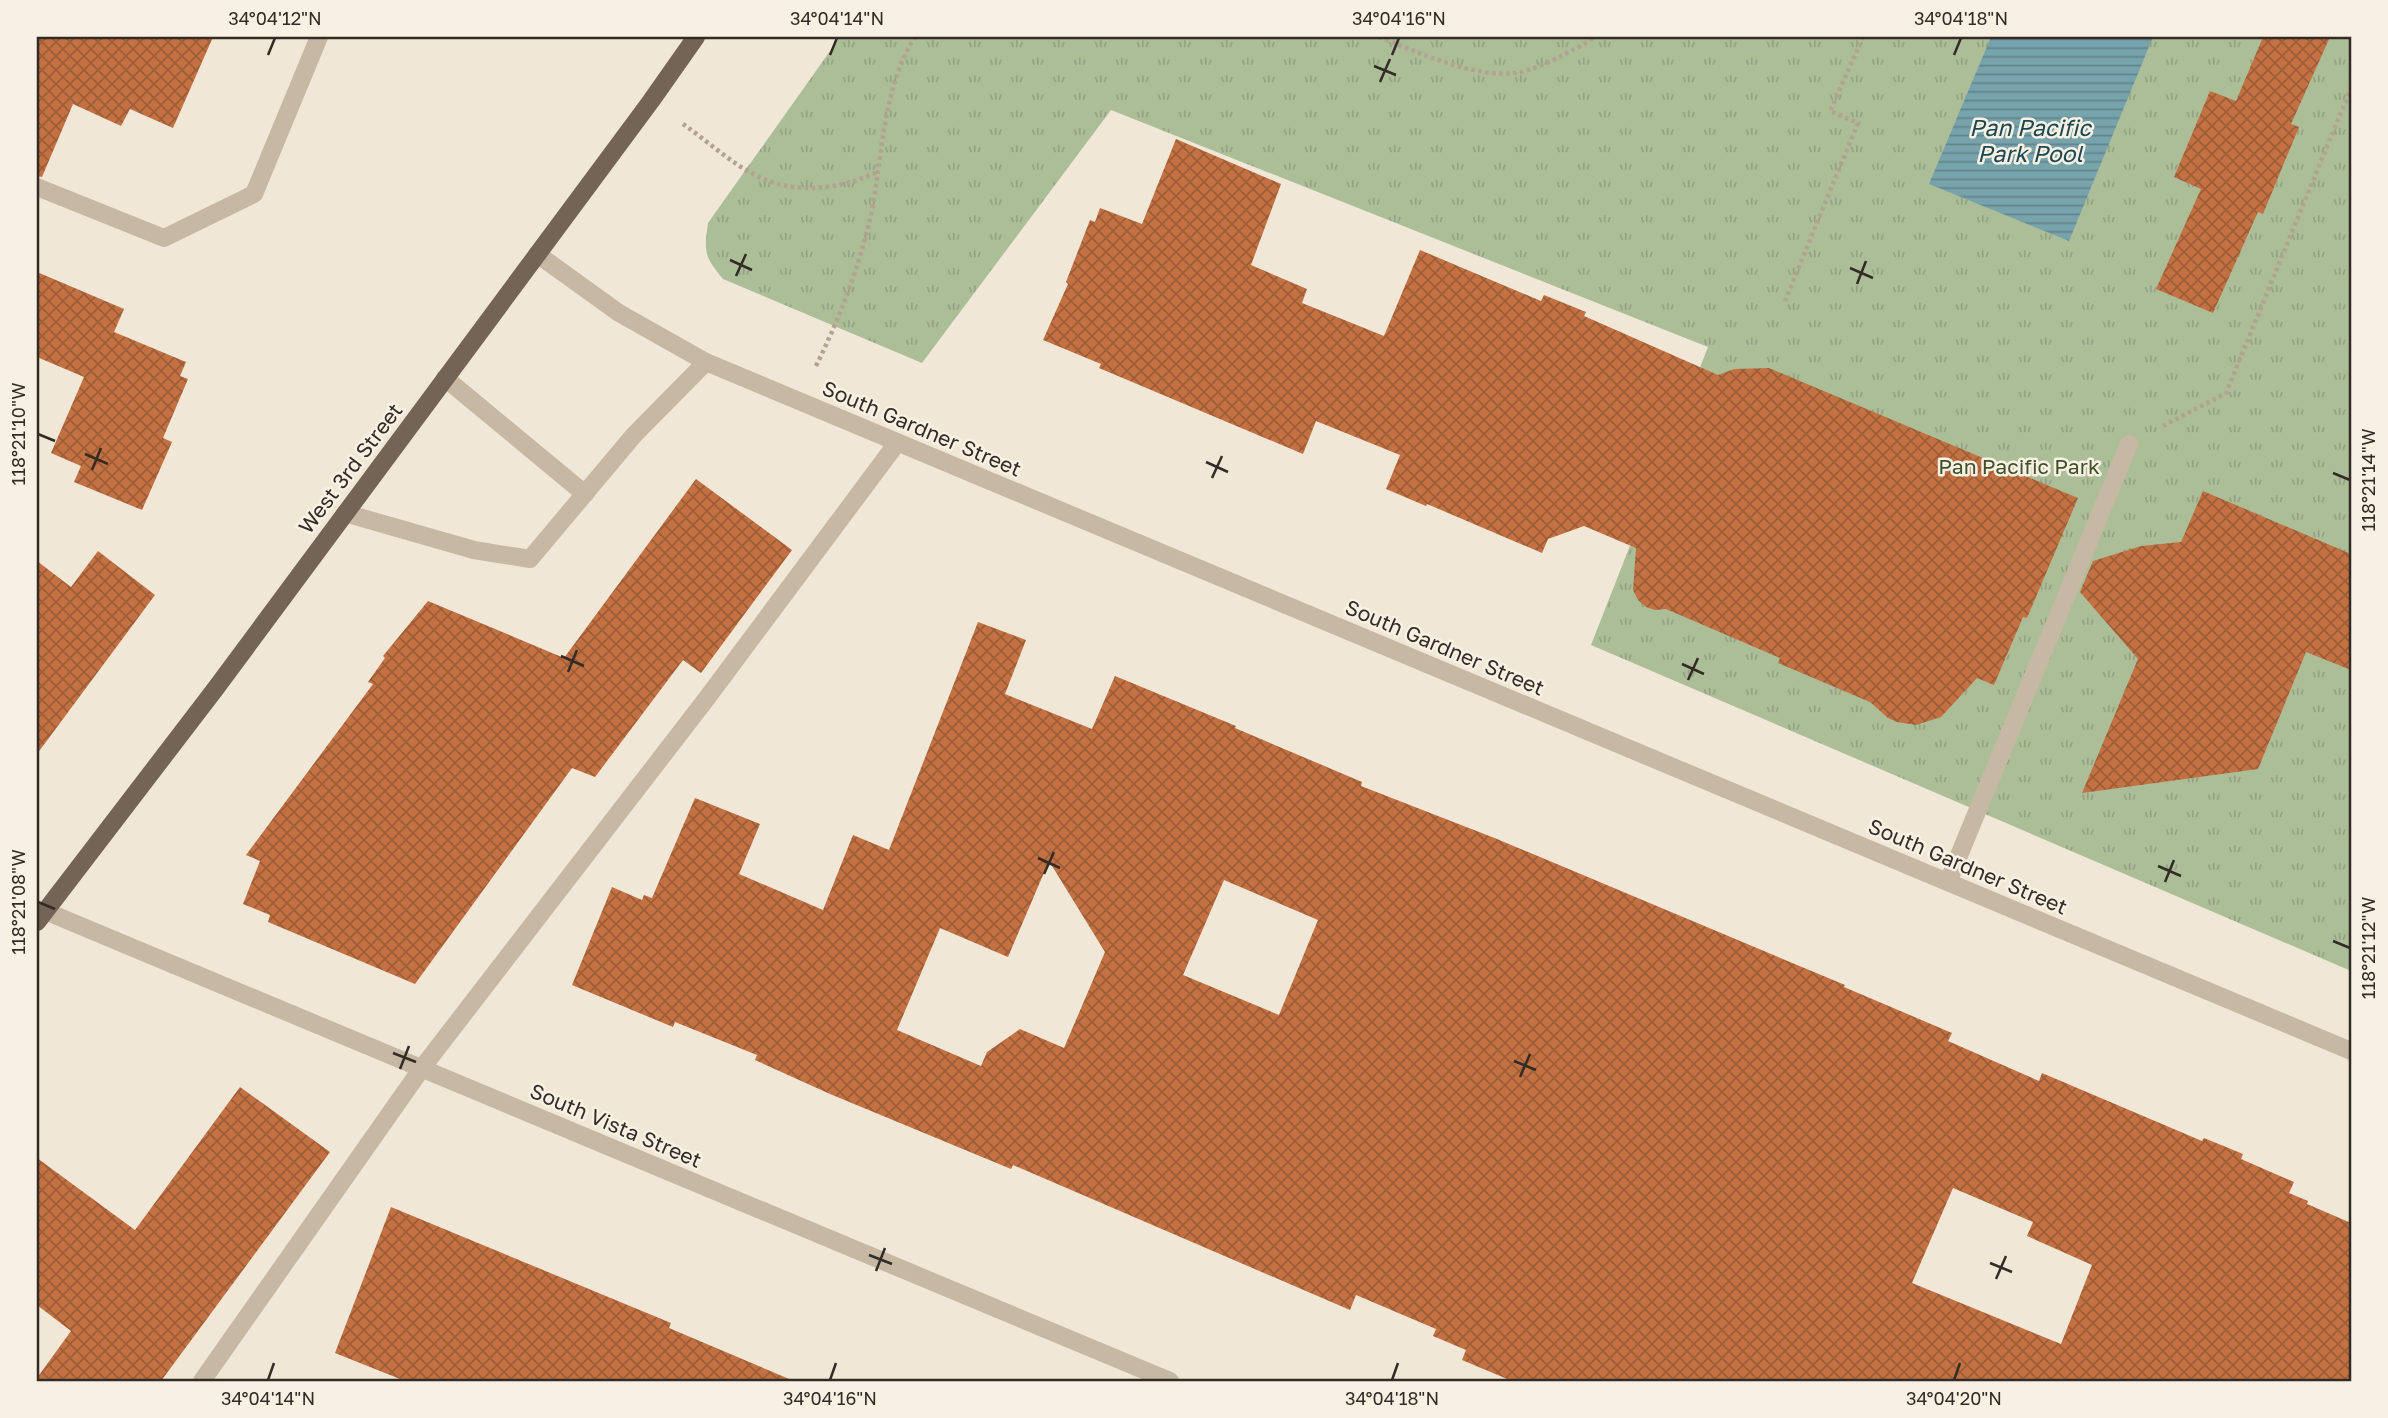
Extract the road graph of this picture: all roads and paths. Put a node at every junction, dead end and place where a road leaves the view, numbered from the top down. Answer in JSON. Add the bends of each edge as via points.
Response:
{"nodes":[{"id":1,"x":318,"y":37,"type":"edge"},
{"id":2,"x":695,"y":37,"type":"edge"},
{"id":3,"x":915,"y":37,"type":"edge"},
{"id":4,"x":1379,"y":37,"type":"edge"},
{"id":5,"x":1594,"y":37,"type":"edge"},
{"id":6,"x":1863,"y":37,"type":"edge"},
{"id":7,"x":2351,"y":88,"type":"edge"},
{"id":8,"x":651,"y":101,"type":"junction"},
{"id":9,"x":878,"y":172,"type":"junction"},
{"id":10,"x":37,"y":187,"type":"edge"},
{"id":11,"x":537,"y":254,"type":"junction"},
{"id":12,"x":1785,"y":301,"type":"dead end"},
{"id":13,"x":706,"y":362,"type":"junction"},
{"id":14,"x":445,"y":378,"type":"junction"},
{"id":15,"x":799,"y":401,"type":"junction"},
{"id":16,"x":897,"y":443,"type":"junction"},
{"id":17,"x":2129,"y":444,"type":"joint"},
{"id":18,"x":585,"y":494,"type":"junction"},
{"id":19,"x":345,"y":513,"type":"junction"},
{"id":20,"x":1948,"y":882,"type":"junction"},
{"id":21,"x":41,"y":917,"type":"edge"},
{"id":22,"x":2351,"y":1051,"type":"edge"},
{"id":23,"x":422,"y":1069,"type":"junction"},
{"id":24,"x":202,"y":1381,"type":"edge"},
{"id":25,"x":1170,"y":1381,"type":"edge"}],
"edges":[{"from":1,"to":10,"type":"street","via":[[254,194],[164,238]]},
{"from":2,"to":8,"type":"main road","name":"West 3rd Street"},
{"from":3,"to":9,"type":"path","via":[[896,79]]},
{"from":4,"to":5,"type":"path","via":[[1478,71],[1515,72],[1552,61]]},
{"from":6,"to":12,"type":"path","via":[[1830,111],[1858,123]]},
{"from":7,"to":17,"type":"path","via":[[2226,393]]},
{"from":8,"to":9,"type":"path","via":[[754,175],[778,184],[803,189],[832,186],[858,182]]},
{"from":8,"to":11,"type":"main road","name":"West 3rd Street"},
{"from":9,"to":15,"type":"path","via":[[853,281]]},
{"from":11,"to":13,"type":"street","name":"South Gardner Street","via":[[619,313]]},
{"from":11,"to":14,"type":"main road","name":"West 3rd Street"},
{"from":13,"to":15,"type":"street","name":"South Gardner Street"},
{"from":13,"to":18,"type":"street","via":[[634,435]]},
{"from":14,"to":18,"type":"street"},
{"from":14,"to":19,"type":"main road","name":"West 3rd Street"},
{"from":15,"to":16,"type":"street","name":"South Gardner Street"},
{"from":16,"to":20,"type":"street","name":"South Gardner Street"},
{"from":16,"to":23,"type":"street"},
{"from":17,"to":20,"type":"street"},
{"from":18,"to":19,"type":"street","via":[[530,559],[474,550]]},
{"from":19,"to":21,"type":"main road","name":"West 3rd Street"},
{"from":20,"to":22,"type":"street","name":"South Gardner Street"},
{"from":21,"to":23,"type":"street","name":"South Vista Street"},
{"from":23,"to":24,"type":"street"},
{"from":23,"to":25,"type":"street","name":"South Vista Street"}]}
